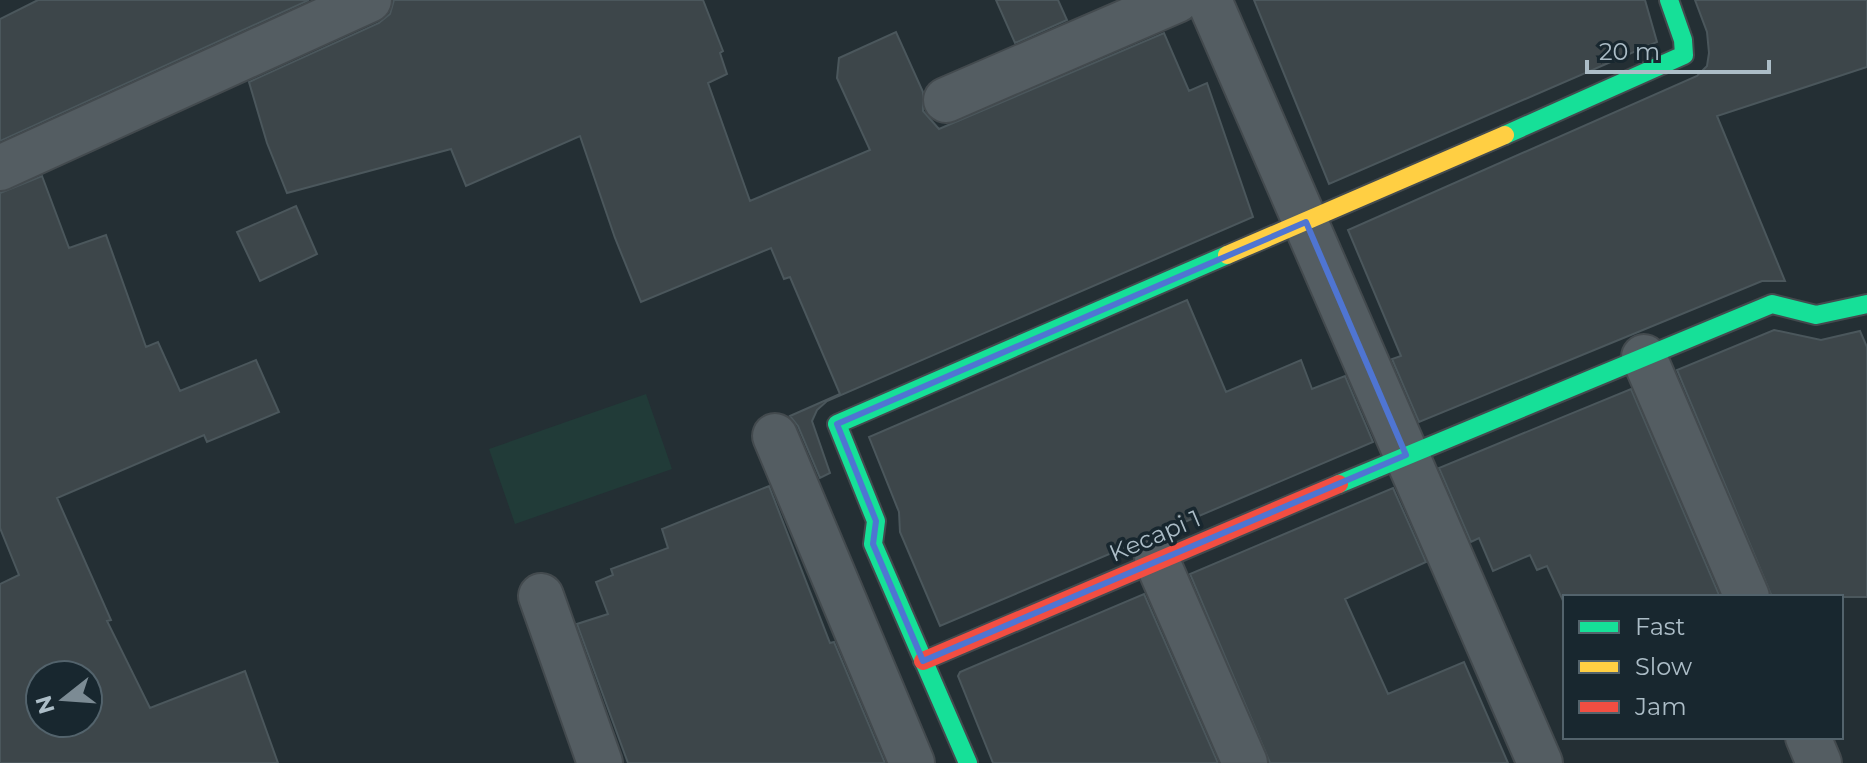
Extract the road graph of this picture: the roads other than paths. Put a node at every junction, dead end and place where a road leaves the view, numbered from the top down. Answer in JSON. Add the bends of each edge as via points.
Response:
{"nodes":[{"id":1,"x":369,"y":0,"type":"edge"},
{"id":2,"x":1177,"y":0,"type":"edge"},
{"id":3,"x":1209,"y":0,"type":"edge"},
{"id":4,"x":1669,"y":0,"type":"edge"},
{"id":5,"x":946,"y":100,"type":"dead end"},
{"id":6,"x":0,"y":168,"type":"edge"},
{"id":7,"x":1306,"y":222,"type":"junction"},
{"id":8,"x":1867,"y":304,"type":"edge"},
{"id":9,"x":1644,"y":357,"type":"junction"},
{"id":10,"x":775,"y":436,"type":"dead end"},
{"id":11,"x":1406,"y":455,"type":"junction"},
{"id":12,"x":1157,"y":561,"type":"junction"},
{"id":13,"x":1746,"y":595,"type":"edge"},
{"id":14,"x":541,"y":596,"type":"dead end"},
{"id":15,"x":923,"y":661,"type":"junction"},
{"id":16,"x":1809,"y":739,"type":"edge"},
{"id":17,"x":600,"y":763,"type":"edge"},
{"id":18,"x":912,"y":763,"type":"edge"},
{"id":19,"x":968,"y":763,"type":"edge"},
{"id":20,"x":1245,"y":763,"type":"edge"},
{"id":21,"x":1540,"y":763,"type":"edge"},
{"id":22,"x":1819,"y":763,"type":"edge"}],
"edges":[{"from":1,"to":6,"type":"street"},
{"from":2,"to":5,"type":"street"},
{"from":3,"to":7,"type":"street"},
{"from":4,"to":7,"type":"street","via":[[1684,55],[1673,62]]},
{"from":7,"to":11,"type":"street"},
{"from":7,"to":15,"type":"street","via":[[837,424],[876,521],[873,544]]},
{"from":8,"to":9,"type":"street","name":"Kecapi 1","via":[[1816,315],[1772,304]]},
{"from":9,"to":11,"type":"street","name":"Kecapi 1"},
{"from":9,"to":13,"type":"street"},
{"from":10,"to":18,"type":"street"},
{"from":11,"to":12,"type":"street","name":"Kecapi 1"},
{"from":11,"to":21,"type":"street"},
{"from":12,"to":15,"type":"street","name":"Kecapi 1"},
{"from":12,"to":20,"type":"street"},
{"from":14,"to":17,"type":"street"},
{"from":15,"to":19,"type":"street"},
{"from":16,"to":22,"type":"street"}]}
